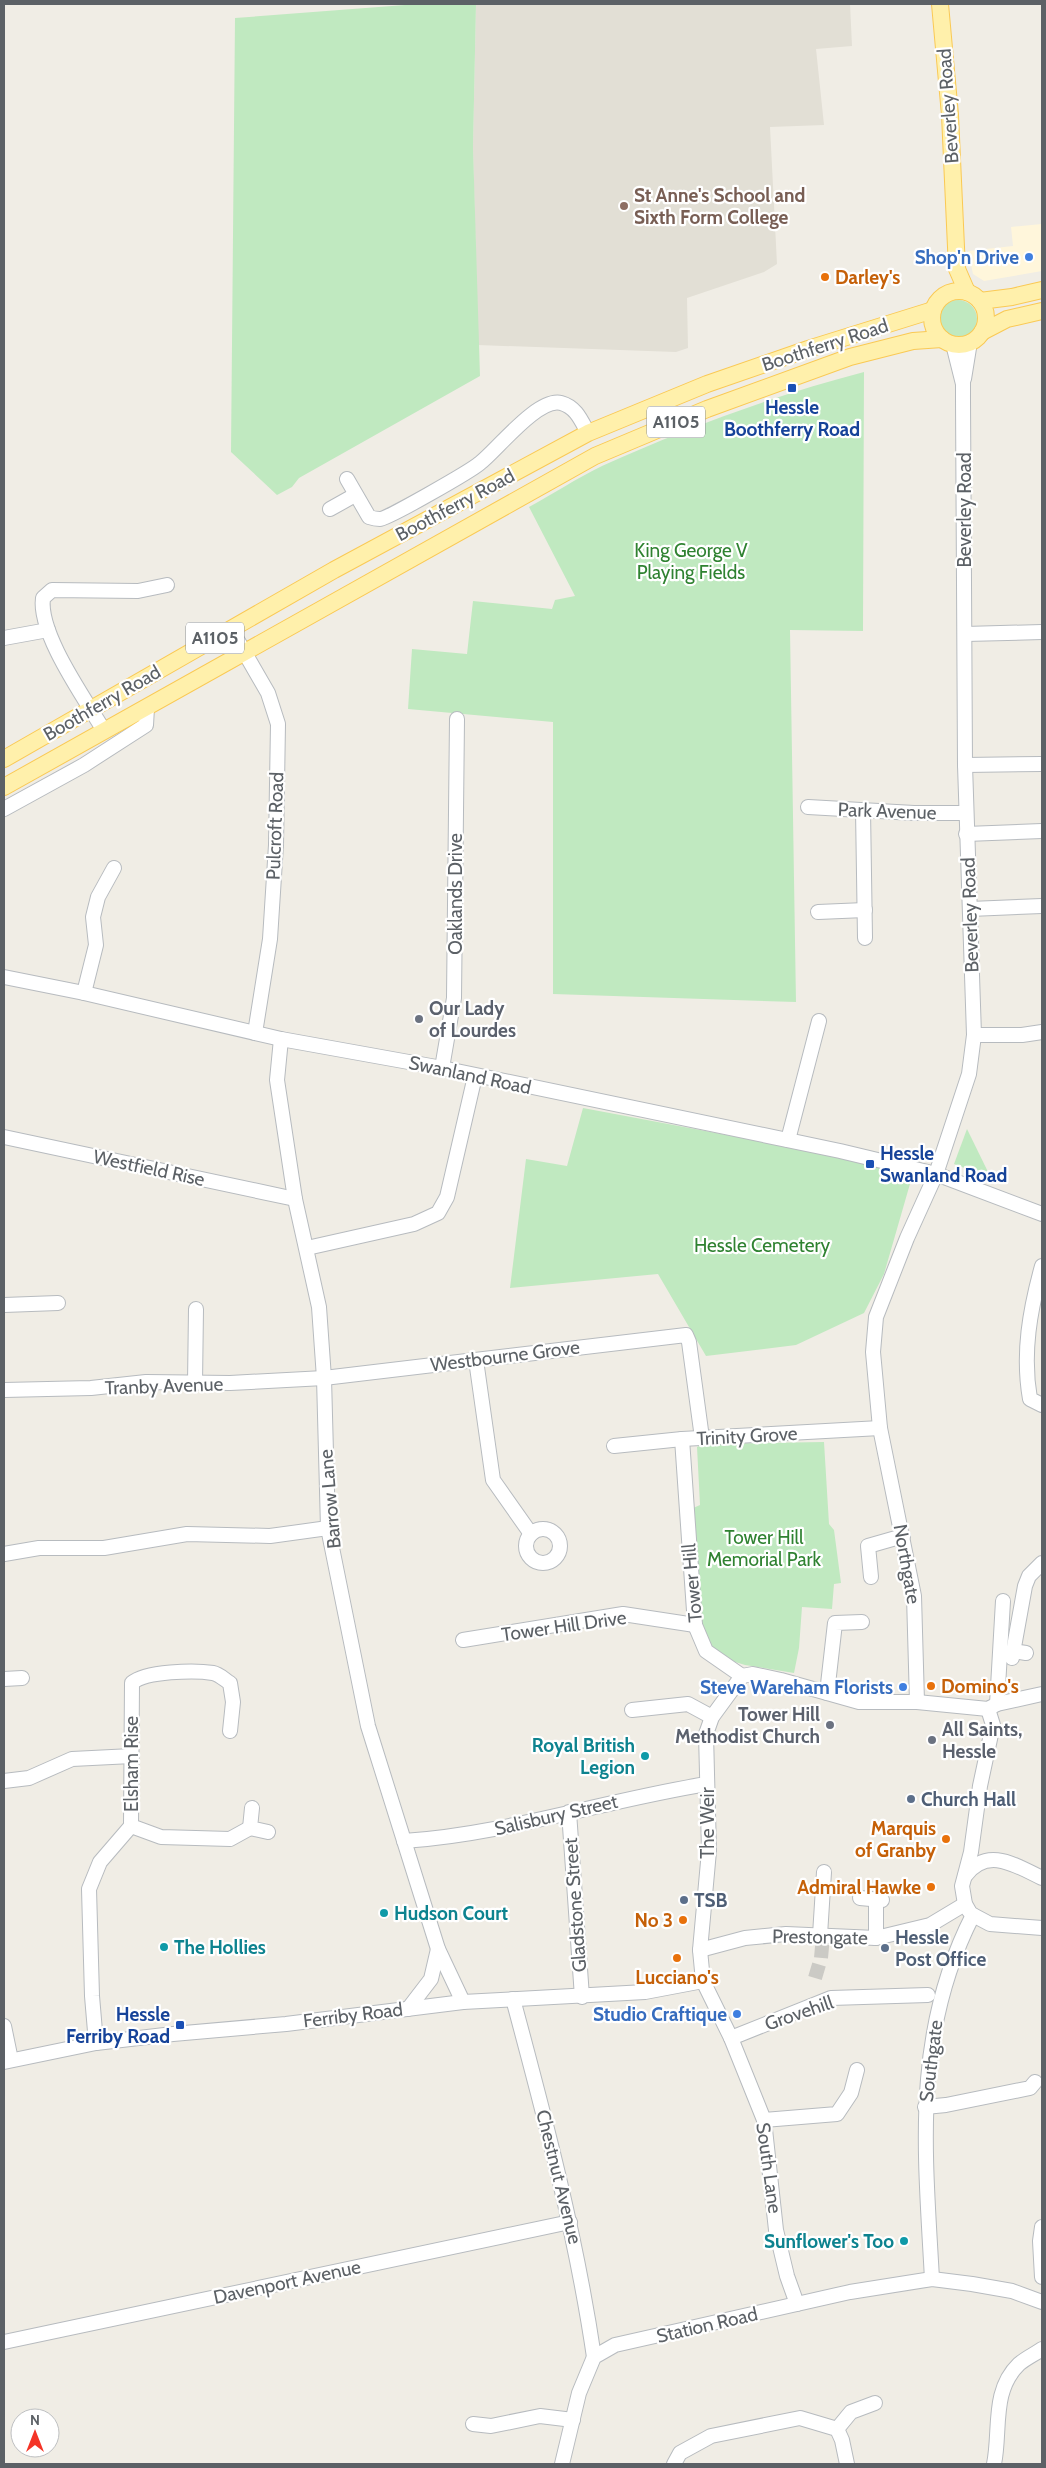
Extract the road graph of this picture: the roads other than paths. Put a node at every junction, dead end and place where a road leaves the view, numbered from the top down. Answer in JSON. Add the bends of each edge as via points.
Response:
{"nodes":[{"id":1,"x":940,"y":4,"type":"edge"},
{"id":2,"x":957,"y":269,"type":"junction"},
{"id":3,"x":1042,"y":290,"type":"edge"},
{"id":4,"x":947,"y":293,"type":"junction"},
{"id":5,"x":973,"y":296,"type":"junction"},
{"id":6,"x":932,"y":310,"type":"junction"},
{"id":7,"x":1042,"y":311,"type":"edge"},
{"id":8,"x":976,"y":337,"type":"junction"},
{"id":9,"x":947,"y":342,"type":"junction"},
{"id":10,"x":963,"y":384,"type":"junction"},
{"id":11,"x":588,"y":433,"type":"junction"},
{"id":12,"x":347,"y":479,"type":"dead end"},
{"id":13,"x":355,"y":495,"type":"junction"},
{"id":14,"x":330,"y":509,"type":"dead end"},
{"id":15,"x":167,"y":585,"type":"dead end"},
{"id":16,"x":231,"y":629,"type":"junction"},
{"id":17,"x":48,"y":630,"type":"junction"},
{"id":18,"x":1042,"y":632,"type":"edge"},
{"id":19,"x":965,"y":634,"type":"junction"},
{"id":20,"x":4,"y":638,"type":"edge"},
{"id":21,"x":245,"y":652,"type":"junction"},
{"id":22,"x":147,"y":708,"type":"junction"},
{"id":23,"x":91,"y":709,"type":"junction"},
{"id":24,"x":457,"y":719,"type":"dead end"},
{"id":25,"x":104,"y":731,"type":"junction"},
{"id":26,"x":4,"y":759,"type":"edge"},
{"id":27,"x":1042,"y":764,"type":"edge"},
{"id":28,"x":965,"y":765,"type":"junction"},
{"id":29,"x":4,"y":787,"type":"edge"},
{"id":30,"x":808,"y":807,"type":"dead end"},
{"id":31,"x":4,"y":809,"type":"edge"},
{"id":32,"x":863,"y":810,"type":"junction"},
{"id":33,"x":966,"y":813,"type":"junction"},
{"id":34,"x":1042,"y":831,"type":"edge"},
{"id":35,"x":966,"y":834,"type":"junction"},
{"id":36,"x":114,"y":868,"type":"dead end"},
{"id":37,"x":1042,"y":906,"type":"edge"},
{"id":38,"x":970,"y":908,"type":"junction"},
{"id":39,"x":865,"y":910,"type":"junction"},
{"id":40,"x":818,"y":912,"type":"dead end"},
{"id":41,"x":865,"y":938,"type":"dead end"},
{"id":42,"x":4,"y":977,"type":"edge"},
{"id":43,"x":84,"y":993,"type":"junction"},
{"id":44,"x":819,"y":1021,"type":"dead end"},
{"id":45,"x":1042,"y":1032,"type":"edge"},
{"id":46,"x":255,"y":1033,"type":"junction"},
{"id":47,"x":974,"y":1035,"type":"junction"},
{"id":48,"x":282,"y":1039,"type":"junction"},
{"id":49,"x":442,"y":1068,"type":"junction"},
{"id":50,"x":475,"y":1076,"type":"junction"},
{"id":51,"x":4,"y":1137,"type":"edge"},
{"id":52,"x":788,"y":1140,"type":"junction"},
{"id":53,"x":936,"y":1174,"type":"junction"},
{"id":54,"x":295,"y":1199,"type":"junction"},
{"id":55,"x":1042,"y":1214,"type":"edge"},
{"id":56,"x":307,"y":1248,"type":"junction"},
{"id":57,"x":1042,"y":1266,"type":"edge"},
{"id":58,"x":58,"y":1303,"type":"dead end"},
{"id":59,"x":4,"y":1305,"type":"edge"},
{"id":60,"x":196,"y":1309,"type":"dead end"},
{"id":61,"x":476,"y":1360,"type":"junction"},
{"id":62,"x":324,"y":1378,"type":"junction"},
{"id":63,"x":195,"y":1383,"type":"junction"},
{"id":64,"x":4,"y":1390,"type":"edge"},
{"id":65,"x":1042,"y":1405,"type":"edge"},
{"id":66,"x":880,"y":1428,"type":"junction"},
{"id":67,"x":702,"y":1438,"type":"junction"},
{"id":68,"x":682,"y":1439,"type":"junction"},
{"id":69,"x":614,"y":1446,"type":"dead end"},
{"id":70,"x":328,"y":1528,"type":"junction"},
{"id":71,"x":531,"y":1534,"type":"dead end"},
{"id":72,"x":903,"y":1536,"type":"junction"},
{"id":73,"x":4,"y":1554,"type":"edge"},
{"id":74,"x":1042,"y":1563,"type":"edge"},
{"id":75,"x":871,"y":1577,"type":"dead end"},
{"id":76,"x":1003,"y":1601,"type":"dead end"},
{"id":77,"x":862,"y":1622,"type":"dead end"},
{"id":78,"x":694,"y":1625,"type":"junction"},
{"id":79,"x":463,"y":1640,"type":"dead end"},
{"id":80,"x":1017,"y":1654,"type":"dead end"},
{"id":81,"x":742,"y":1676,"type":"junction"},
{"id":82,"x":22,"y":1678,"type":"dead end"},
{"id":83,"x":4,"y":1679,"type":"edge"},
{"id":84,"x":827,"y":1693,"type":"junction"},
{"id":85,"x":1042,"y":1694,"type":"edge"},
{"id":86,"x":917,"y":1702,"type":"junction"},
{"id":87,"x":993,"y":1707,"type":"junction"},
{"id":88,"x":632,"y":1710,"type":"dead end"},
{"id":89,"x":712,"y":1717,"type":"junction"},
{"id":90,"x":230,"y":1731,"type":"dead end"},
{"id":91,"x":132,"y":1756,"type":"junction"},
{"id":92,"x":4,"y":1781,"type":"edge"},
{"id":93,"x":708,"y":1784,"type":"junction"},
{"id":94,"x":252,"y":1808,"type":"dead end"},
{"id":95,"x":569,"y":1812,"type":"junction"},
{"id":96,"x":131,"y":1826,"type":"junction"},
{"id":97,"x":250,"y":1828,"type":"junction"},
{"id":98,"x":268,"y":1832,"type":"dead end"},
{"id":99,"x":404,"y":1841,"type":"junction"},
{"id":100,"x":971,"y":1852,"type":"junction"},
{"id":101,"x":986,"y":1860,"type":"junction"},
{"id":102,"x":824,"y":1872,"type":"dead end"},
{"id":103,"x":1042,"y":1878,"type":"edge"},
{"id":104,"x":964,"y":1879,"type":"junction"},
{"id":105,"x":860,"y":1898,"type":"dead end"},
{"id":106,"x":969,"y":1910,"type":"junction"},
{"id":107,"x":1042,"y":1928,"type":"edge"},
{"id":108,"x":820,"y":1936,"type":"junction"},
{"id":109,"x":876,"y":1938,"type":"junction"},
{"id":110,"x":438,"y":1949,"type":"junction"},
{"id":111,"x":700,"y":1950,"type":"junction"},
{"id":112,"x":704,"y":1981,"type":"junction"},
{"id":113,"x":928,"y":1995,"type":"dead end"},
{"id":114,"x":582,"y":1997,"type":"junction"},
{"id":115,"x":513,"y":2000,"type":"junction"},
{"id":116,"x":463,"y":2002,"type":"junction"},
{"id":117,"x":408,"y":2009,"type":"junction"},
{"id":118,"x":4,"y":2026,"type":"edge"},
{"id":119,"x":731,"y":2038,"type":"junction"},
{"id":120,"x":96,"y":2043,"type":"junction"},
{"id":121,"x":8,"y":2061,"type":"edge"},
{"id":122,"x":857,"y":2070,"type":"dead end"},
{"id":123,"x":1035,"y":2082,"type":"dead end"},
{"id":124,"x":925,"y":2107,"type":"junction"},
{"id":125,"x":764,"y":2120,"type":"junction"},
{"id":126,"x":570,"y":2222,"type":"junction"},
{"id":127,"x":1041,"y":2234,"type":"edge"},
{"id":128,"x":1042,"y":2277,"type":"edge"},
{"id":129,"x":932,"y":2280,"type":"junction"},
{"id":130,"x":1042,"y":2292,"type":"edge"},
{"id":131,"x":1042,"y":2302,"type":"edge"},
{"id":132,"x":797,"y":2304,"type":"junction"},
{"id":133,"x":4,"y":2342,"type":"edge"},
{"id":134,"x":1042,"y":2349,"type":"edge"},
{"id":135,"x":594,"y":2357,"type":"junction"},
{"id":136,"x":875,"y":2404,"type":"dead end"},
{"id":137,"x":573,"y":2420,"type":"junction"},
{"id":138,"x":470,"y":2425,"type":"dead end"},
{"id":139,"x":837,"y":2429,"type":"junction"},
{"id":140,"x":562,"y":2464,"type":"edge"},
{"id":141,"x":674,"y":2464,"type":"edge"},
{"id":142,"x":847,"y":2464,"type":"edge"},
{"id":143,"x":994,"y":2464,"type":"edge"}],
"edges":[{"from":1,"to":2,"type":"main road","name":"Beverley Road","via":[[950,115]]},
{"from":2,"to":4,"type":"main road","name":"Beverley Road"},
{"from":2,"to":5,"type":"main road","name":"Beverley Road"},
{"from":3,"to":5,"type":"main road","via":[[1012,298]]},
{"from":4,"to":5,"type":"main road"},
{"from":4,"to":6,"type":"main road"},
{"from":5,"to":8,"type":"main road","via":[[986,316]]},
{"from":6,"to":9,"type":"main road","via":[[932,326]]},
{"from":6,"to":11,"type":"main road","name":"Boothferry Road","number":"A1105","via":[[716,380]]},
{"from":7,"to":8,"type":"main road","via":[[1007,319]]},
{"from":8,"to":9,"type":"main road"},
{"from":8,"to":10,"type":"street","name":"Beverley Road"},
{"from":9,"to":10,"type":"street","name":"Beverley Road"},
{"from":9,"to":21,"type":"main road","name":"Boothferry Road","number":"A1105","via":[[912,341],[850,357],[707,409],[595,456]]},
{"from":10,"to":19,"type":"street","name":"Beverley Road"},
{"from":11,"to":13,"type":"street","via":[[575,411],[559,403],[547,405],[524,421],[480,464],[404,509],[381,519],[369,517]]},
{"from":11,"to":16,"type":"main road","name":"Boothferry Road","number":"A1105"},
{"from":12,"to":13,"type":"street"},
{"from":13,"to":14,"type":"street"},
{"from":15,"to":17,"type":"street","via":[[138,591],[49,591],[43,601]]},
{"from":16,"to":21,"type":"street","name":"Pulcroft Road"},
{"from":16,"to":23,"type":"main road","name":"Boothferry Road","number":"A1105"},
{"from":17,"to":20,"type":"street"},
{"from":17,"to":23,"type":"street"},
{"from":18,"to":19,"type":"street"},
{"from":19,"to":28,"type":"street","name":"Beverley Road"},
{"from":21,"to":22,"type":"main road","name":"Boothferry Road","number":"A1105"},
{"from":21,"to":46,"type":"street","name":"Pulcroft Road","via":[[268,694],[278,724],[276,845],[270,939]]},
{"from":22,"to":25,"type":"main road","name":"Boothferry Road","number":"A1105"},
{"from":22,"to":31,"type":"street","name":"Boothferry Road","via":[[146,725],[84,765]]},
{"from":23,"to":25,"type":"street"},
{"from":23,"to":26,"type":"main road","name":"Boothferry Road","number":"A1105"},
{"from":24,"to":49,"type":"street","name":"Oaklands Drive","via":[[454,998]]},
{"from":25,"to":29,"type":"main road","name":"Boothferry Road","number":"A1105"},
{"from":27,"to":28,"type":"street"},
{"from":28,"to":33,"type":"street","name":"Beverley Road"},
{"from":30,"to":32,"type":"street","name":"Park Avenue"},
{"from":32,"to":33,"type":"street","name":"Park Avenue"},
{"from":32,"to":39,"type":"street"},
{"from":33,"to":35,"type":"street","name":"Beverley Road"},
{"from":34,"to":35,"type":"street"},
{"from":35,"to":38,"type":"street","name":"Beverley Road"},
{"from":36,"to":43,"type":"street","via":[[98,896],[93,917],[96,945]]},
{"from":37,"to":38,"type":"street"},
{"from":38,"to":47,"type":"street","name":"Beverley Road"},
{"from":39,"to":40,"type":"street"},
{"from":39,"to":41,"type":"street"},
{"from":42,"to":43,"type":"street","name":"Swanland Road"},
{"from":43,"to":46,"type":"street","name":"Swanland Road"},
{"from":44,"to":52,"type":"street"},
{"from":45,"to":47,"type":"street"},
{"from":46,"to":48,"type":"street","name":"Swanland Road"},
{"from":47,"to":53,"type":"street","name":"Beverley Road","via":[[970,1074]]},
{"from":48,"to":49,"type":"street","name":"Swanland Road"},
{"from":48,"to":54,"type":"street","name":"Barrow Lane","via":[[277,1080]]},
{"from":49,"to":50,"type":"street","name":"Swanland Road"},
{"from":50,"to":52,"type":"street","name":"Swanland Road"},
{"from":50,"to":56,"type":"street","via":[[447,1197],[438,1213],[414,1224]]},
{"from":51,"to":54,"type":"street","name":"Westfield Rise"},
{"from":52,"to":53,"type":"street","name":"Swanland Road"},
{"from":53,"to":55,"type":"street","name":"Swanland Road"},
{"from":53,"to":66,"type":"street","name":"Beverley Road","via":[[876,1317],[873,1352]]},
{"from":54,"to":56,"type":"street","name":"Barrow Lane"},
{"from":56,"to":62,"type":"street","name":"Barrow Lane","via":[[319,1307]]},
{"from":57,"to":65,"type":"street","via":[[1030,1313],[1026,1349],[1030,1399]]},
{"from":58,"to":59,"type":"street"},
{"from":60,"to":63,"type":"street"},
{"from":61,"to":62,"type":"street","name":"Westbourne Grove"},
{"from":61,"to":67,"type":"street","name":"Westbourne Grove","via":[[686,1335]]},
{"from":61,"to":71,"type":"street","via":[[493,1480]]},
{"from":62,"to":63,"type":"street","name":"Tranby Avenue"},
{"from":62,"to":70,"type":"street","name":"Barrow Lane"},
{"from":63,"to":64,"type":"street","name":"Tranby Avenue","via":[[146,1382],[91,1388]]},
{"from":66,"to":67,"type":"street","name":"Trinity Grove"},
{"from":66,"to":72,"type":"street","name":"Northgate"},
{"from":67,"to":68,"type":"street","name":"Trinity Grove"},
{"from":68,"to":69,"type":"street","name":"Trinity Grove"},
{"from":68,"to":78,"type":"street","name":"Tower Hill"},
{"from":70,"to":73,"type":"street","via":[[270,1536],[187,1534],[104,1548],[39,1548]]},
{"from":70,"to":99,"type":"street","name":"Barrow Lane","via":[[368,1726]]},
{"from":72,"to":75,"type":"street","via":[[868,1546]]},
{"from":72,"to":86,"type":"street","name":"Northgate","via":[[914,1596]]},
{"from":74,"to":80,"type":"street","via":[[1029,1576],[1025,1586]]},
{"from":76,"to":87,"type":"street","name":"Southgate"},
{"from":77,"to":84,"type":"street","via":[[835,1623]]},
{"from":78,"to":79,"type":"street","name":"Tower Hill Drive","via":[[623,1614]]},
{"from":78,"to":81,"type":"street","name":"Tower Hill","via":[[706,1651]]},
{"from":81,"to":84,"type":"street","via":[[753,1674]]},
{"from":81,"to":89,"type":"street","name":"The Weir"},
{"from":82,"to":83,"type":"street"},
{"from":84,"to":86,"type":"street","via":[[859,1702]]},
{"from":85,"to":87,"type":"street"},
{"from":86,"to":87,"type":"street"},
{"from":87,"to":100,"type":"street","name":"Southgate","via":[[994,1725],[980,1786]]},
{"from":88,"to":89,"type":"street","via":[[688,1704]]},
{"from":89,"to":93,"type":"street","name":"The Weir","via":[[706,1734]]},
{"from":90,"to":91,"type":"street","name":"Elsham Rise","via":[[233,1702],[230,1683],[215,1673],[152,1673],[132,1683]]},
{"from":91,"to":92,"type":"street","via":[[72,1759],[29,1778]]},
{"from":91,"to":96,"type":"street","name":"Elsham Rise"},
{"from":93,"to":95,"type":"street","name":"Salisbury Street"},
{"from":93,"to":111,"type":"street","name":"The Weir","via":[[708,1851]]},
{"from":94,"to":97,"type":"street"},
{"from":95,"to":99,"type":"street","name":"Salisbury Street","via":[[447,1838]]},
{"from":95,"to":114,"type":"street","name":"Gladstone Street"},
{"from":96,"to":97,"type":"street","via":[[161,1837],[230,1839]]},
{"from":96,"to":120,"type":"street","name":"Elsham Rise","via":[[100,1862],[88,1889]]},
{"from":97,"to":98,"type":"street"},
{"from":99,"to":110,"type":"street","name":"Barrow Lane"},
{"from":100,"to":101,"type":"street"},
{"from":100,"to":104,"type":"street","name":"Southgate"},
{"from":101,"to":103,"type":"street","via":[[1008,1862]]},
{"from":101,"to":104,"type":"street","via":[[974,1864]]},
{"from":102,"to":108,"type":"street"},
{"from":104,"to":106,"type":"street","name":"Southgate","via":[[962,1886]]},
{"from":105,"to":109,"type":"street","via":[[879,1900]]},
{"from":106,"to":107,"type":"street","via":[[990,1924]]},
{"from":106,"to":109,"type":"street","name":"Prestongate"},
{"from":106,"to":124,"type":"street","name":"Southgate","via":[[932,2032]]},
{"from":108,"to":109,"type":"street","name":"Prestongate"},
{"from":108,"to":111,"type":"street","name":"Prestongate","via":[[786,1934],[745,1938]]},
{"from":110,"to":116,"type":"street","name":"Barrow Lane"},
{"from":110,"to":117,"type":"street","name":"Barrow Lane","via":[[432,1979]]},
{"from":111,"to":112,"type":"street","name":"The Weir"},
{"from":112,"to":114,"type":"street","name":"Ferriby Road","via":[[645,1992]]},
{"from":112,"to":119,"type":"street","name":"South Lane"},
{"from":113,"to":119,"type":"street","name":"Grovehill","via":[[831,1998]]},
{"from":114,"to":115,"type":"street","name":"Ferriby Road"},
{"from":115,"to":116,"type":"street","name":"Ferriby Road"},
{"from":115,"to":126,"type":"street","name":"Chestnut Avenue"},
{"from":116,"to":117,"type":"street","name":"Ferriby Road"},
{"from":117,"to":120,"type":"street","name":"Ferriby Road"},
{"from":118,"to":121,"type":"street"},
{"from":119,"to":125,"type":"street","name":"South Lane"},
{"from":120,"to":121,"type":"street","name":"Ferriby Road"},
{"from":122,"to":125,"type":"street","via":[[851,2093],[837,2114]]},
{"from":123,"to":124,"type":"street","via":[[1030,2088]]},
{"from":124,"to":129,"type":"street","name":"Southgate"},
{"from":125,"to":132,"type":"street","name":"South Lane","via":[[776,2230]]},
{"from":126,"to":133,"type":"street","name":"Davenport Avenue"},
{"from":126,"to":135,"type":"street","name":"Chestnut Avenue"},
{"from":127,"to":128,"type":"street"},
{"from":129,"to":131,"type":"street","name":"Station Road","via":[[1012,2291]]},
{"from":129,"to":132,"type":"street","name":"Station Road","via":[[850,2292]]},
{"from":130,"to":131,"type":"street"},
{"from":132,"to":135,"type":"street","name":"Station Road","via":[[615,2346]]},
{"from":134,"to":143,"type":"street","via":[[1019,2364],[1006,2381],[999,2398]]},
{"from":135,"to":137,"type":"street","via":[[579,2393]]},
{"from":136,"to":139,"type":"street","via":[[851,2412]]},
{"from":137,"to":138,"type":"street","via":[[540,2416],[491,2426]]},
{"from":137,"to":140,"type":"street"},
{"from":139,"to":141,"type":"street","via":[[800,2418],[719,2434],[693,2444],[680,2453]]},
{"from":139,"to":142,"type":"street"}]}
